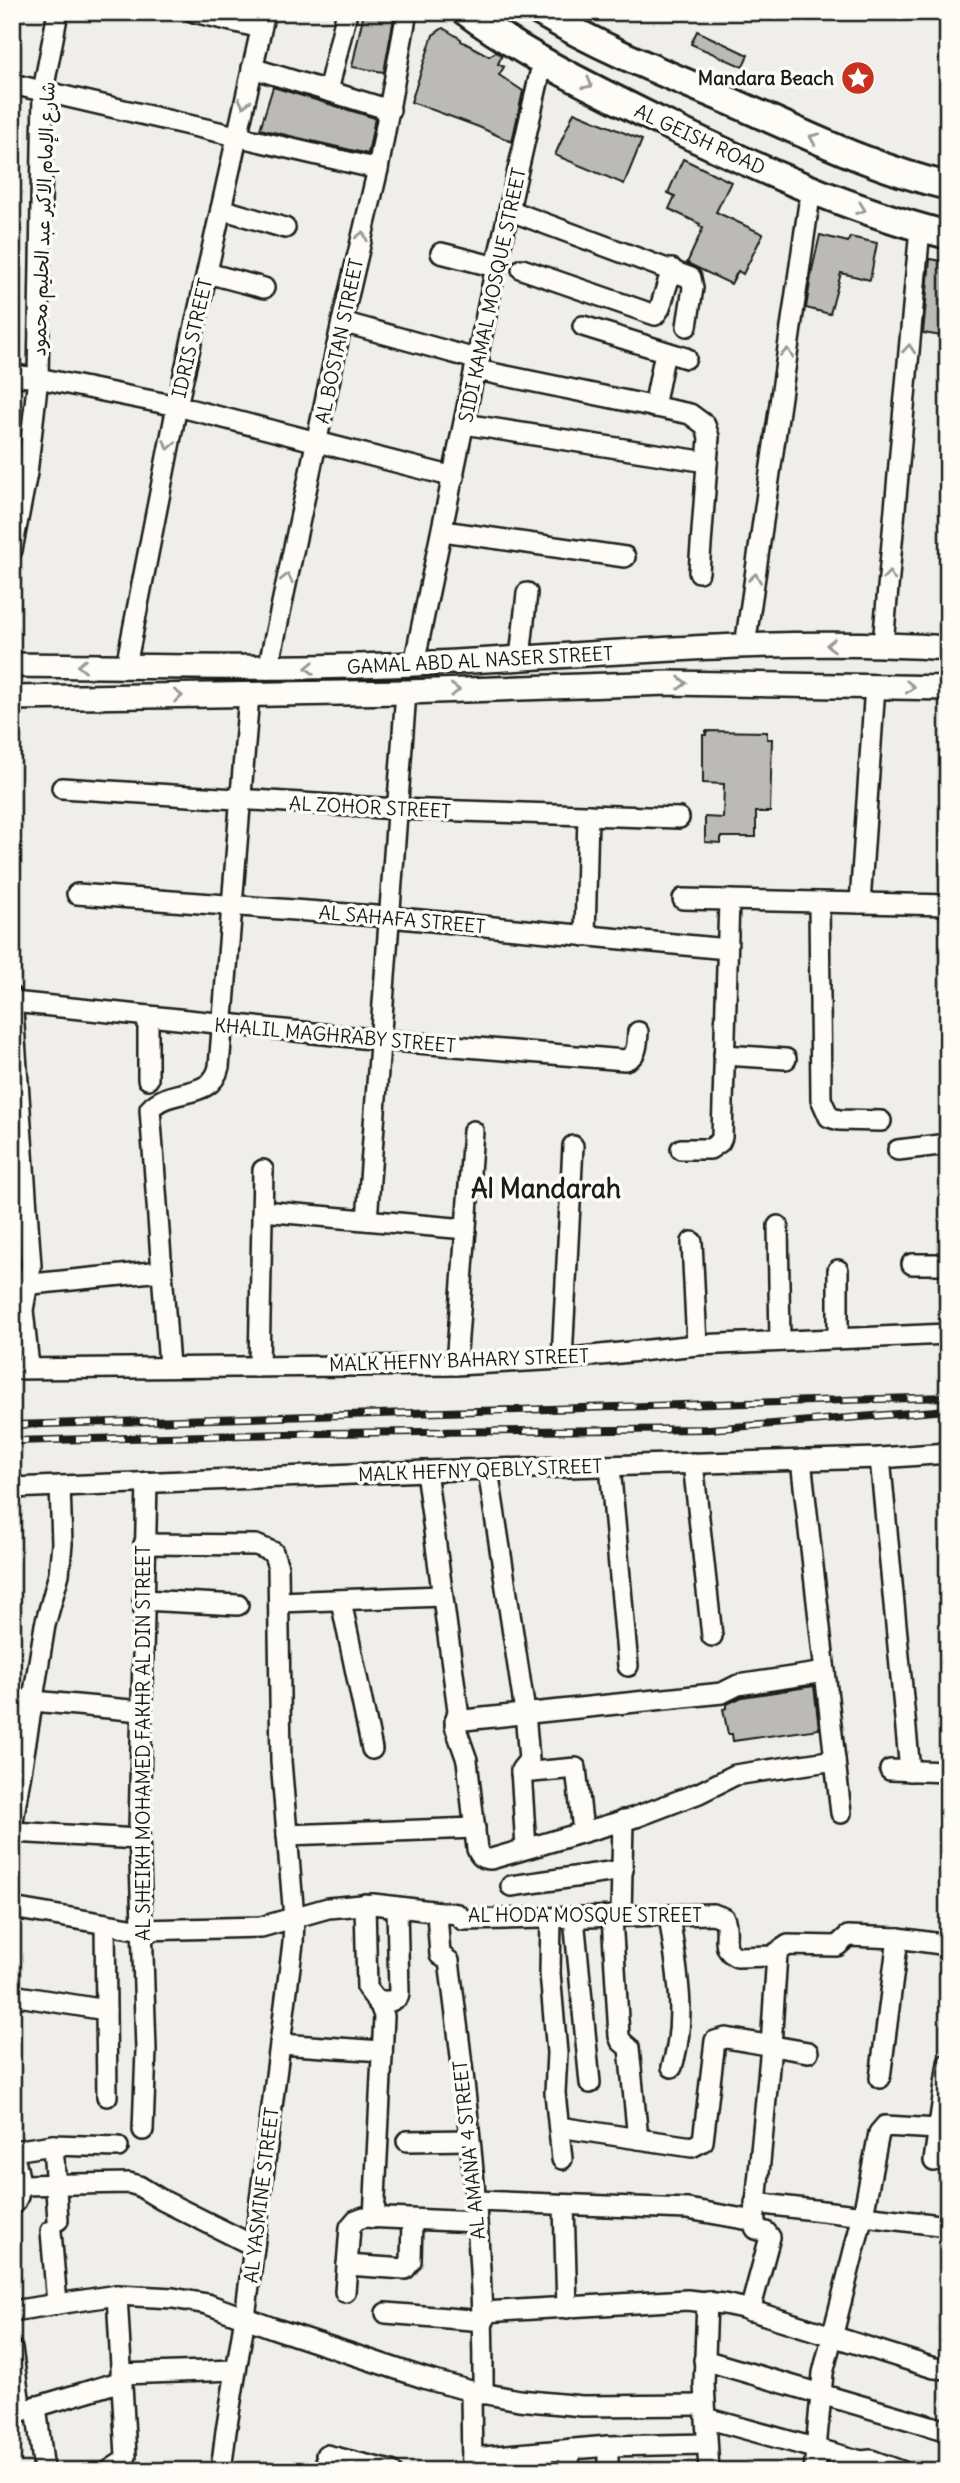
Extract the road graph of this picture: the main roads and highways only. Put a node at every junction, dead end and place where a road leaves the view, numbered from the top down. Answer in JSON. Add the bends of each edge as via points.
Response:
{"nodes":[{"id":1,"x":466,"y":12,"type":"edge"},
{"id":2,"x":540,"y":12,"type":"edge"},
{"id":3,"x":948,"y":186,"type":"edge"},
{"id":4,"x":948,"y":235,"type":"edge"},
{"id":5,"x":948,"y":648,"type":"edge"},
{"id":6,"x":12,"y":666,"type":"edge"},
{"id":7,"x":948,"y":688,"type":"edge"},
{"id":8,"x":12,"y":698,"type":"edge"}],
"edges":[{"from":1,"to":4,"type":"highway","name":"AL GEISH ROAD","one_way":true,"via":[[543,60],[675,128],[865,211]]},
{"from":3,"to":2,"type":"highway","one_way":true,"via":[[835,148],[632,60]]},
{"from":5,"to":6,"type":"main road","name":"GAMAL ABD AL NASER STREET","one_way":true,"via":[[745,646],[268,669]]},
{"from":8,"to":7,"type":"main road","name":"GAMAL ABD AL NASER STREET","one_way":true,"via":[[668,683]]}]}
